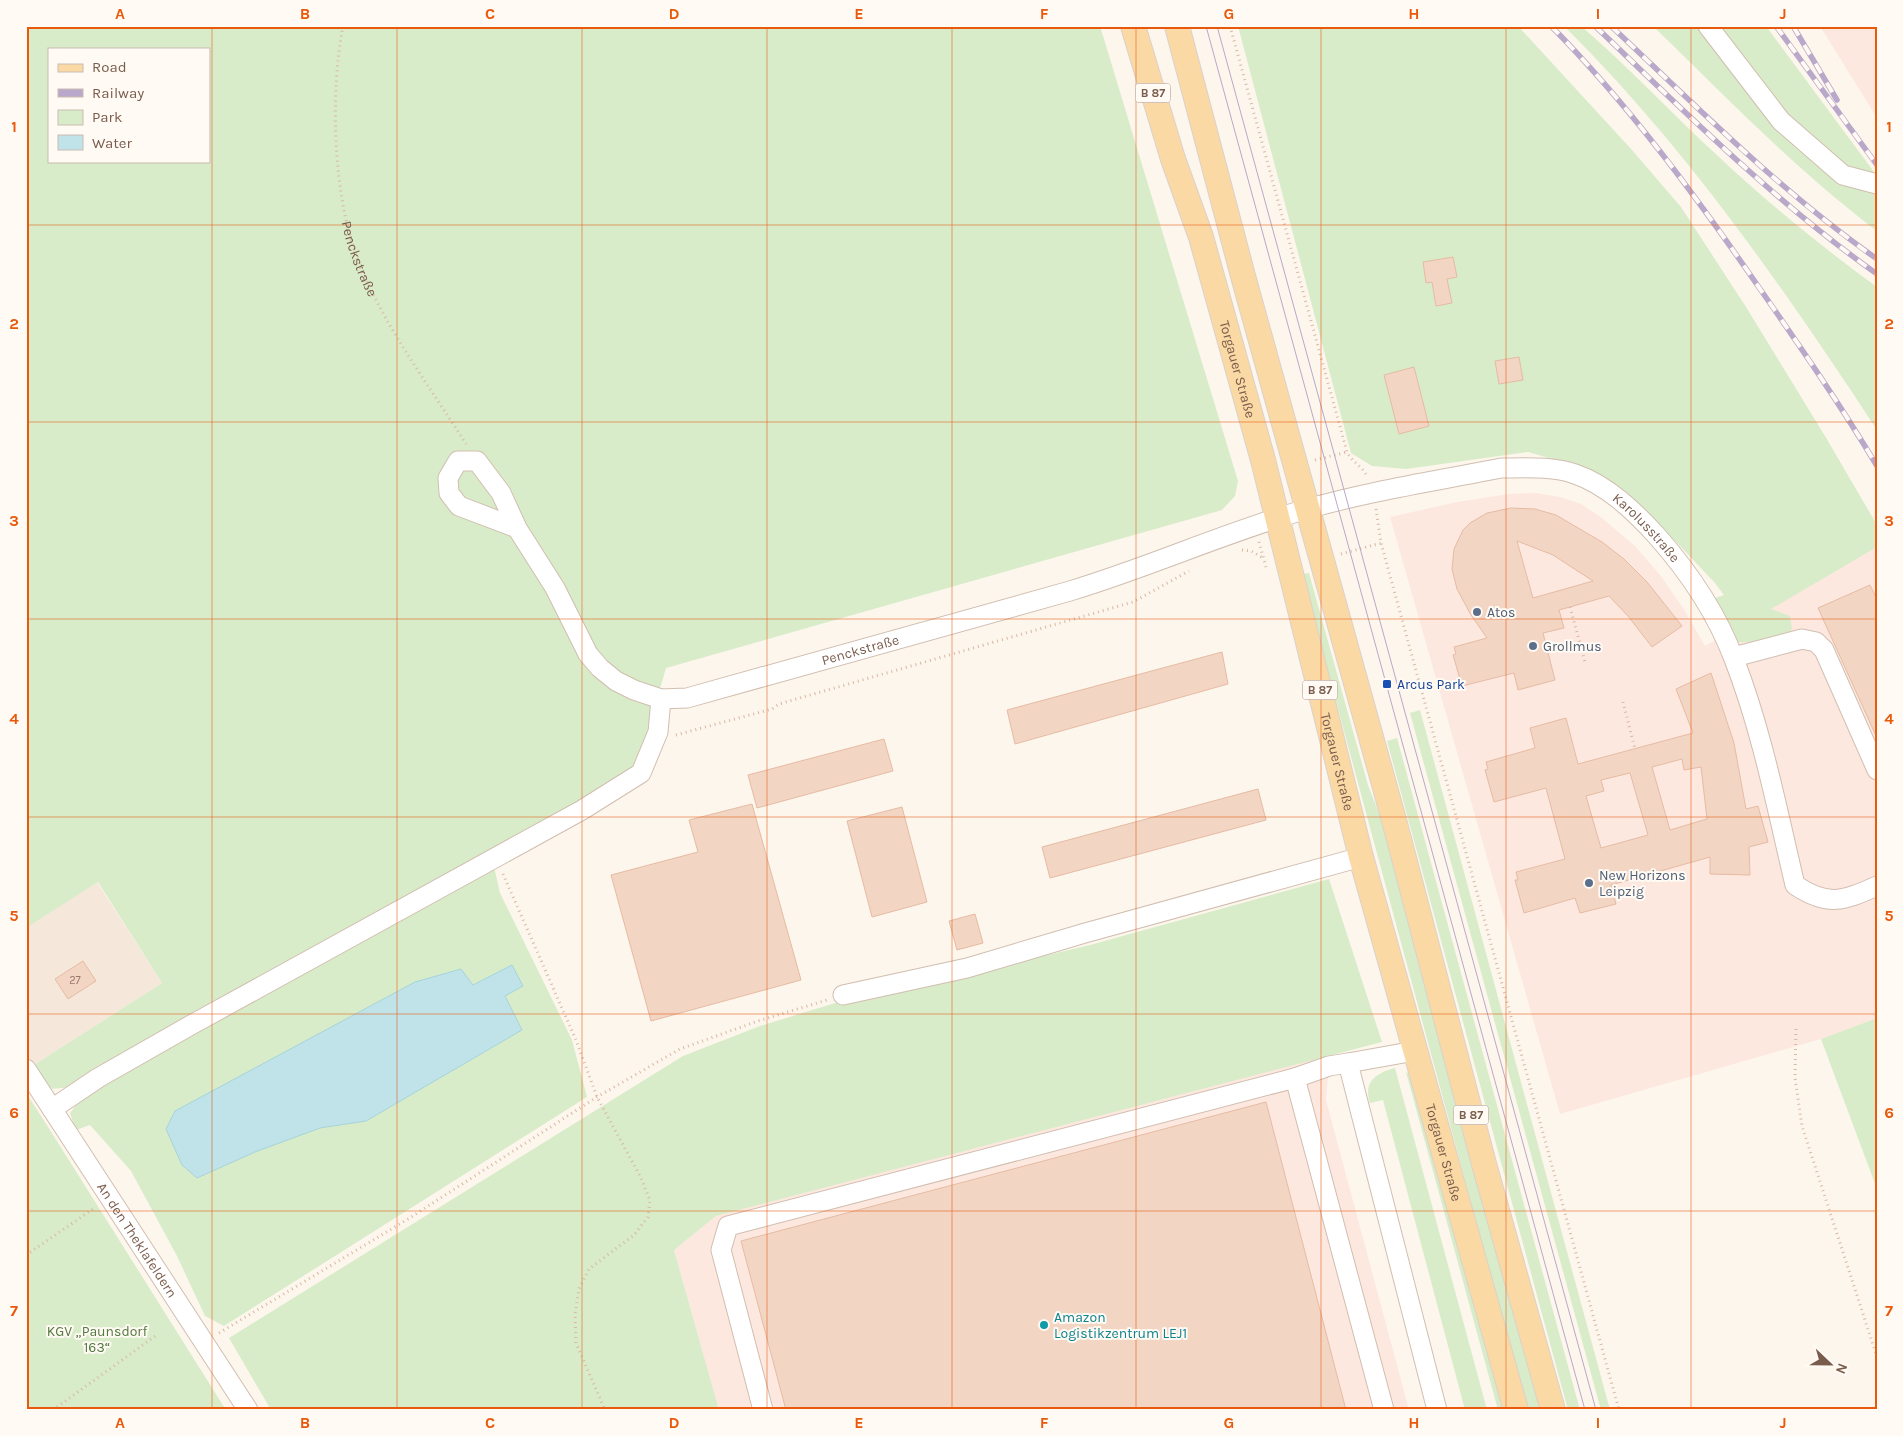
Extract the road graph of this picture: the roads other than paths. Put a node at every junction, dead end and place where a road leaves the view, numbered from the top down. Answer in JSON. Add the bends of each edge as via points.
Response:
{"nodes":[{"id":1,"x":1134,"y":26,"type":"edge"},
{"id":2,"x":1177,"y":26,"type":"edge"},
{"id":3,"x":1708,"y":26,"type":"edge"},
{"id":4,"x":1877,"y":184,"type":"edge"},
{"id":5,"x":1308,"y":508,"type":"junction"},
{"id":6,"x":1277,"y":518,"type":"junction"},
{"id":7,"x":517,"y":528,"type":"junction"},
{"id":8,"x":1734,"y":657,"type":"junction"},
{"id":9,"x":661,"y":699,"type":"junction"},
{"id":10,"x":1877,"y":770,"type":"edge"},
{"id":11,"x":1362,"y":858,"type":"junction"},
{"id":12,"x":1877,"y":886,"type":"edge"},
{"id":13,"x":843,"y":995,"type":"road end"},
{"id":14,"x":1415,"y":1051,"type":"junction"},
{"id":15,"x":1348,"y":1063,"type":"junction"},
{"id":16,"x":26,"y":1070,"type":"edge"},
{"id":17,"x":1295,"y":1078,"type":"junction"},
{"id":18,"x":52,"y":1109,"type":"junction"},
{"id":19,"x":248,"y":1410,"type":"edge"},
{"id":20,"x":763,"y":1410,"type":"edge"},
{"id":21,"x":1384,"y":1410,"type":"edge"},
{"id":22,"x":1437,"y":1410,"type":"edge"},
{"id":23,"x":1516,"y":1410,"type":"edge"},
{"id":24,"x":1553,"y":1410,"type":"edge"}],
"edges":[{"from":1,"to":6,"type":"main road","name":"Torgauer Straße","number":"B 87","via":[[1172,159],[1201,237]]},
{"from":2,"to":5,"type":"main road","number":"B 87"},
{"from":3,"to":4,"type":"street","via":[[1781,121],[1844,175]]},
{"from":5,"to":6,"type":"street","name":"Karolusstraße"},
{"from":5,"to":8,"type":"street","name":"Karolusstraße","via":[[1500,468],[1533,467],[1575,474],[1610,492],[1644,522],[1674,556],[1716,621]]},
{"from":5,"to":24,"type":"main road","number":"B 87"},
{"from":6,"to":9,"type":"street","name":"Penckstraße","via":[[1070,591],[711,693]]},
{"from":6,"to":11,"type":"main road","name":"Torgauer Straße","number":"B 87"},
{"from":7,"to":7,"type":"street","name":"Penckstraße","via":[[501,493],[477,462],[458,461],[448,478],[449,493],[459,506]]},
{"from":7,"to":9,"type":"street","name":"Penckstraße","via":[[555,588],[594,661],[616,681]]},
{"from":8,"to":10,"type":"street","via":[[1802,639],[1816,642],[1824,650]]},
{"from":8,"to":12,"type":"street","name":"Karolusstraße","via":[[1750,707],[1795,885],[1826,900],[1845,900]]},
{"from":9,"to":18,"type":"street","via":[[658,732],[641,774],[582,810],[182,1030],[98,1078]]},
{"from":11,"to":13,"type":"street","via":[[967,968]]},
{"from":11,"to":14,"type":"main road","name":"Torgauer Straße","number":"B 87"},
{"from":14,"to":15,"type":"street"},
{"from":14,"to":23,"type":"main road","name":"Torgauer Straße","number":"B 87"},
{"from":15,"to":17,"type":"street"},
{"from":15,"to":22,"type":"street"},
{"from":16,"to":18,"type":"street","name":"An den Theklafeldern"},
{"from":17,"to":20,"type":"street","via":[[728,1226],[721,1250]]},
{"from":17,"to":21,"type":"street"},
{"from":18,"to":19,"type":"street","name":"An den Theklafeldern"}]}
